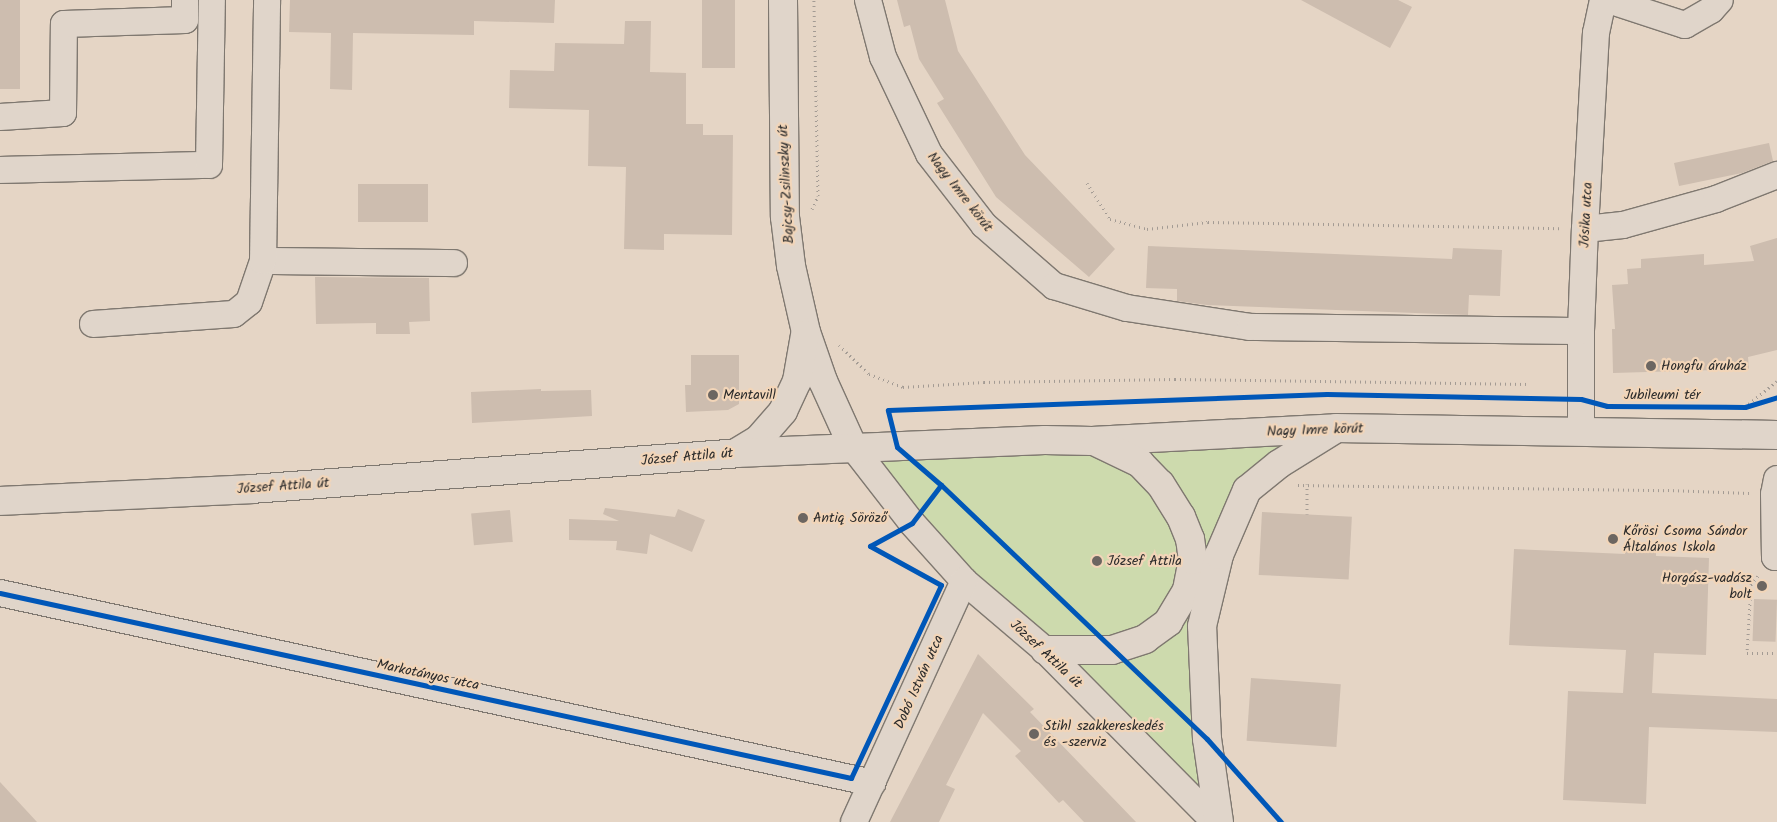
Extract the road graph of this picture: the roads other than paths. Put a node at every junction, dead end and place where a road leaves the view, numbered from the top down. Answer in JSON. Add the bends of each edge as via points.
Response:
{"nodes":[{"id":1,"x":185,"y":0,"type":"edge"},
{"id":2,"x":212,"y":0,"type":"edge"},
{"id":3,"x":267,"y":0,"type":"edge"},
{"id":4,"x":783,"y":0,"type":"edge"},
{"id":5,"x":868,"y":0,"type":"edge"},
{"id":6,"x":1602,"y":0,"type":"edge"},
{"id":7,"x":1608,"y":0,"type":"edge"},
{"id":8,"x":1720,"y":0,"type":"edge"},
{"id":9,"x":0,"y":117,"type":"edge"},
{"id":10,"x":0,"y":170,"type":"edge"},
{"id":11,"x":1777,"y":174,"type":"edge"},
{"id":12,"x":1585,"y":228,"type":"junction"},
{"id":13,"x":263,"y":261,"type":"junction"},
{"id":14,"x":454,"y":263,"type":"dead end"},
{"id":15,"x":93,"y":324,"type":"dead end"},
{"id":16,"x":1581,"y":331,"type":"junction"},
{"id":17,"x":806,"y":332,"type":"junction"},
{"id":18,"x":1336,"y":428,"type":"junction"},
{"id":19,"x":1582,"y":431,"type":"junction"},
{"id":20,"x":1777,"y":435,"type":"edge"},
{"id":21,"x":1092,"y":441,"type":"junction"},
{"id":22,"x":853,"y":447,"type":"junction"},
{"id":23,"x":736,"y":453,"type":"junction"},
{"id":24,"x":1776,"y":487,"type":"edge"},
{"id":25,"x":0,"y":501,"type":"edge"},
{"id":26,"x":1776,"y":557,"type":"edge"},
{"id":27,"x":964,"y":581,"type":"junction"},
{"id":28,"x":0,"y":594,"type":"edge"},
{"id":29,"x":1044,"y":650,"type":"junction"},
{"id":30,"x":872,"y":783,"type":"junction"},
{"id":31,"x":854,"y":822,"type":"edge"},
{"id":32,"x":1215,"y":822,"type":"edge"},
{"id":33,"x":1219,"y":822,"type":"edge"}],
"edges":[{"from":1,"to":9,"type":"street","via":[[185,20],[64,24],[63,113]]},
{"from":2,"to":10,"type":"street","via":[[209,166]]},
{"from":3,"to":13,"type":"street"},
{"from":4,"to":17,"type":"main road","name":"Bajcsy-Zsilinszky út","via":[[785,217],[791,266]]},
{"from":5,"to":16,"type":"street","name":"Nagy Imre körút","via":[[883,56],[929,154],[984,225],[1054,286],[1127,308],[1250,327]]},
{"from":6,"to":12,"type":"street","name":"Jósika utca","via":[[1596,33]]},
{"from":7,"to":8,"type":"street","via":[[1685,25],[1711,10]]},
{"from":11,"to":12,"type":"street","via":[[1707,202],[1623,225]]},
{"from":12,"to":16,"type":"street","name":"Jósika utca"},
{"from":13,"to":14,"type":"street"},
{"from":13,"to":15,"type":"street","via":[[249,302],[234,314]]},
{"from":16,"to":19,"type":"street","name":"Jósika utca"},
{"from":17,"to":22,"type":"main road","name":"Bajcsy-Zsilinszky út","via":[[823,381]]},
{"from":17,"to":23,"type":"main road","via":[[797,381],[783,411],[758,440]]},
{"from":18,"to":19,"type":"main road","name":"Nagy Imre körút"},
{"from":18,"to":21,"type":"main road","name":"Nagy Imre körút"},
{"from":18,"to":33,"type":"main road","via":[[1279,464],[1247,490],[1219,555],[1202,626],[1207,739]]},
{"from":19,"to":20,"type":"main road","name":"Nagy Imre körút"},
{"from":21,"to":22,"type":"main road","name":"Nagy Imre körút"},
{"from":21,"to":29,"type":"main road","via":[[1140,463],[1160,484],[1190,539],[1193,560],[1187,590],[1168,622],[1145,639],[1112,650]]},
{"from":22,"to":23,"type":"main road","name":"József Attila út"},
{"from":22,"to":27,"type":"street","name":"József Attila út","via":[[912,523]]},
{"from":23,"to":25,"type":"main road","name":"József Attila út","via":[[251,489]]},
{"from":24,"to":26,"type":"street"},
{"from":27,"to":29,"type":"street","name":"József Attila út"},
{"from":27,"to":30,"type":"street","name":"Dobó István utca"},
{"from":28,"to":30,"type":"street","name":"Markotányos utca"},
{"from":29,"to":32,"type":"street","name":"József Attila út"},
{"from":30,"to":31,"type":"street","name":"Dobó István utca"}]}
